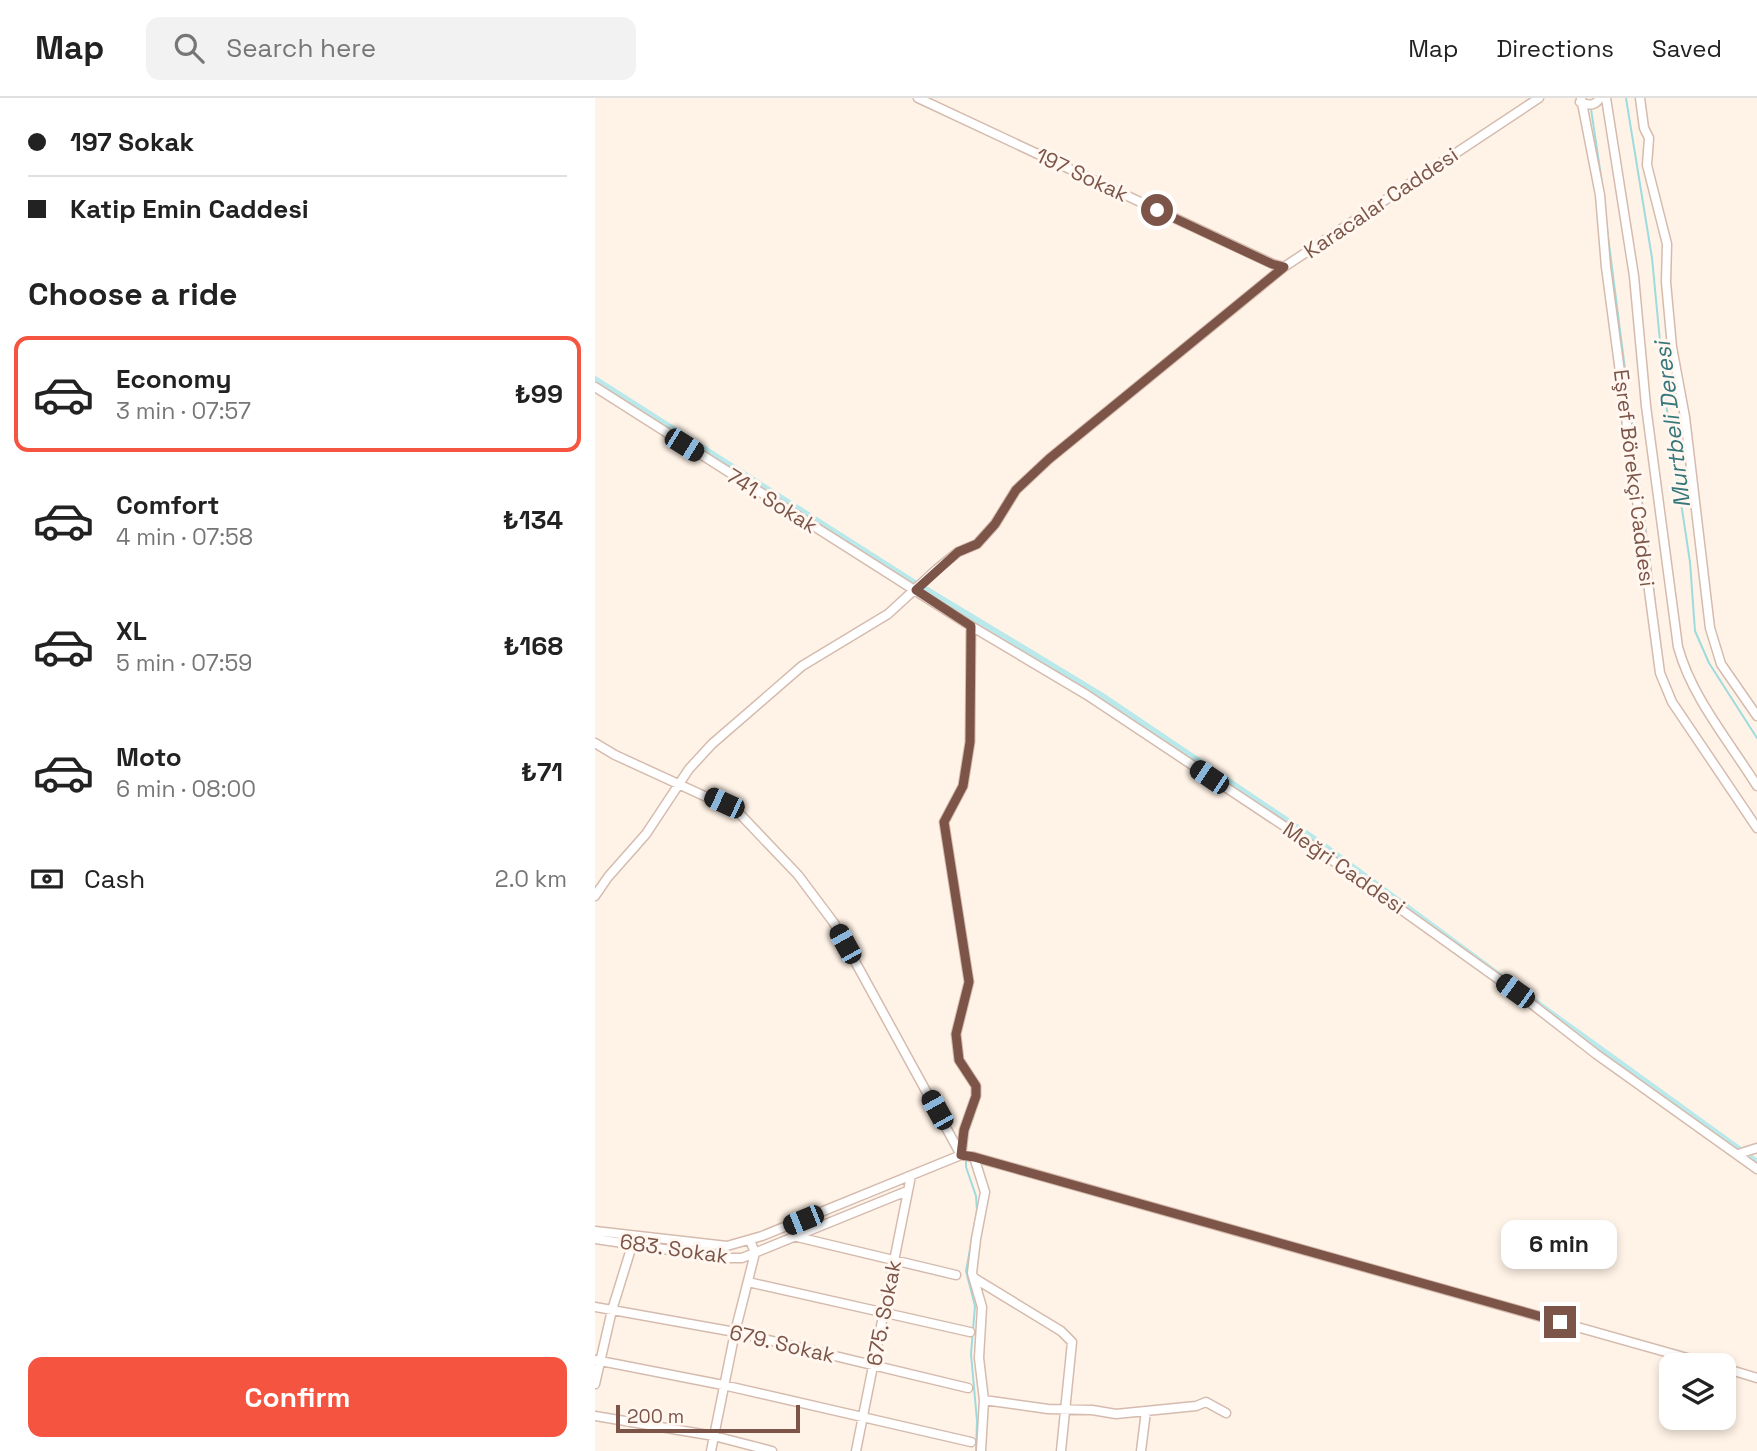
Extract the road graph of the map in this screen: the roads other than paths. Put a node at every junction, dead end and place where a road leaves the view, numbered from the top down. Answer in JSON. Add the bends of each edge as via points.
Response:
{"nodes":[{"id":1,"x":918,"y":98,"type":"edge"},
{"id":2,"x":1539,"y":98,"type":"edge"},
{"id":3,"x":1640,"y":98,"type":"edge"},
{"id":4,"x":1589,"y":101,"type":"edge"},
{"id":5,"x":1284,"y":267,"type":"junction"},
{"id":6,"x":595,"y":387,"type":"edge"},
{"id":7,"x":916,"y":590,"type":"junction"},
{"id":8,"x":971,"y":626,"type":"junction"},
{"id":9,"x":1757,"y":716,"type":"edge"},
{"id":10,"x":595,"y":743,"type":"edge"},
{"id":11,"x":679,"y":786,"type":"junction"},
{"id":12,"x":1757,"y":786,"type":"edge"},
{"id":13,"x":1757,"y":828,"type":"edge"},
{"id":14,"x":595,"y":896,"type":"edge"},
{"id":15,"x":1755,"y":1148,"type":"edge"},
{"id":16,"x":1738,"y":1154,"type":"junction"},
{"id":17,"x":967,"y":1156,"type":"junction"},
{"id":18,"x":1757,"y":1169,"type":"edge"},
{"id":19,"x":911,"y":1176,"type":"junction"},
{"id":20,"x":907,"y":1191,"type":"junction"},
{"id":21,"x":595,"y":1231,"type":"edge"},
{"id":22,"x":793,"y":1236,"type":"junction"},
{"id":23,"x":595,"y":1239,"type":"edge"},
{"id":24,"x":634,"y":1240,"type":"junction"},
{"id":25,"x":750,"y":1240,"type":"junction"},
{"id":26,"x":755,"y":1253,"type":"junction"},
{"id":27,"x":894,"y":1260,"type":"junction"},
{"id":28,"x":956,"y":1275,"type":"dead end"},
{"id":29,"x":974,"y":1278,"type":"junction"},
{"id":30,"x":748,"y":1282,"type":"junction"},
{"id":31,"x":595,"y":1307,"type":"edge"},
{"id":32,"x":612,"y":1310,"type":"junction"},
{"id":33,"x":884,"y":1313,"type":"junction"},
{"id":34,"x":735,"y":1332,"type":"junction"},
{"id":35,"x":970,"y":1332,"type":"dead end"},
{"id":36,"x":1669,"y":1353,"type":"edge"},
{"id":37,"x":597,"y":1360,"type":"edge"},
{"id":38,"x":874,"y":1365,"type":"junction"},
{"id":39,"x":1736,"y":1372,"type":"edge"},
{"id":40,"x":1757,"y":1378,"type":"edge"},
{"id":41,"x":595,"y":1384,"type":"edge"},
{"id":42,"x":723,"y":1385,"type":"junction"},
{"id":43,"x":968,"y":1388,"type":"dead end"},
{"id":44,"x":984,"y":1400,"type":"junction"},
{"id":45,"x":1066,"y":1410,"type":"junction"},
{"id":46,"x":1146,"y":1411,"type":"junction"},
{"id":47,"x":1226,"y":1413,"type":"dead end"},
{"id":48,"x":595,"y":1416,"type":"edge"},
{"id":49,"x":863,"y":1418,"type":"junction"},
{"id":50,"x":714,"y":1436,"type":"junction"},
{"id":51,"x":971,"y":1442,"type":"dead end"},
{"id":52,"x":711,"y":1451,"type":"edge"},
{"id":53,"x":772,"y":1451,"type":"edge"},
{"id":54,"x":856,"y":1451,"type":"edge"},
{"id":55,"x":981,"y":1451,"type":"edge"},
{"id":56,"x":1061,"y":1451,"type":"edge"},
{"id":57,"x":1141,"y":1451,"type":"edge"}],
"edges":[{"from":1,"to":5,"type":"street","name":"197 Sokak"},
{"from":2,"to":5,"type":"street","name":"Karacalar Caddesi"},
{"from":3,"to":9,"type":"street","via":[[1649,138],[1647,165],[1667,244],[1672,347],[1685,417],[1710,628],[1721,664]]},
{"from":4,"to":12,"type":"street","via":[[1634,276],[1678,647],[1704,705]]},
{"from":4,"to":13,"type":"street","name":"Eşref Börekçi Caddesi","via":[[1588,127],[1660,673],[1672,702]]},
{"from":5,"to":7,"type":"street","name":"Karacalar Caddesi","via":[[1049,459],[1016,490],[977,544],[958,552]]},
{"from":6,"to":7,"type":"street","name":"741. Sokak"},
{"from":7,"to":8,"type":"street","name":"Meğri Caddesi"},
{"from":7,"to":11,"type":"street","name":"Karacalar Caddesi","via":[[888,614],[802,666],[770,692],[712,744]]},
{"from":8,"to":16,"type":"street","name":"Meğri Caddesi","via":[[1087,695],[1290,830]]},
{"from":8,"to":17,"type":"street","via":[[970,742],[963,786],[944,822],[969,982],[956,1034],[959,1060],[976,1086],[964,1130]]},
{"from":10,"to":11,"type":"street"},
{"from":11,"to":14,"type":"street","name":"Karacalar Caddesi"},
{"from":11,"to":17,"type":"street","via":[[737,811],[798,875],[834,923]]},
{"from":15,"to":16,"type":"street"},
{"from":16,"to":18,"type":"street","name":"Meğri Caddesi"},
{"from":17,"to":19,"type":"street"},
{"from":17,"to":29,"type":"street","via":[[985,1192]]},
{"from":17,"to":36,"type":"street"},
{"from":19,"to":20,"type":"street","name":"675. Sokak"},
{"from":19,"to":25,"type":"street"},
{"from":20,"to":22,"type":"street","name":"683. Sokak"},
{"from":20,"to":27,"type":"street","name":"675. Sokak"},
{"from":21,"to":24,"type":"street"},
{"from":22,"to":26,"type":"street","name":"683. Sokak"},
{"from":22,"to":27,"type":"street"},
{"from":23,"to":24,"type":"street","name":"683. Sokak"},
{"from":24,"to":25,"type":"street","via":[[727,1246]]},
{"from":24,"to":26,"type":"street","name":"683. Sokak","via":[[725,1258]]},
{"from":24,"to":32,"type":"street"},
{"from":25,"to":26,"type":"street"},
{"from":26,"to":30,"type":"street"},
{"from":27,"to":28,"type":"street"},
{"from":27,"to":33,"type":"street","name":"675. Sokak"},
{"from":29,"to":44,"type":"street","via":[[982,1307],[979,1358]]},
{"from":29,"to":45,"type":"street","via":[[1072,1342]]},
{"from":30,"to":33,"type":"street"},
{"from":30,"to":34,"type":"street"},
{"from":31,"to":32,"type":"street","name":"679. Sokak"},
{"from":32,"to":34,"type":"street","name":"679. Sokak"},
{"from":32,"to":37,"type":"street"},
{"from":33,"to":35,"type":"street"},
{"from":33,"to":38,"type":"street","name":"675. Sokak"},
{"from":34,"to":38,"type":"street","name":"679. Sokak"},
{"from":34,"to":42,"type":"street"},
{"from":37,"to":41,"type":"street"},
{"from":37,"to":42,"type":"street"},
{"from":38,"to":43,"type":"street","name":"679. Sokak"},
{"from":38,"to":49,"type":"street","name":"675. Sokak"},
{"from":39,"to":40,"type":"street"},
{"from":42,"to":49,"type":"street"},
{"from":42,"to":50,"type":"street"},
{"from":44,"to":45,"type":"street"},
{"from":44,"to":55,"type":"street"},
{"from":45,"to":46,"type":"street"},
{"from":45,"to":56,"type":"street"},
{"from":46,"to":47,"type":"street","via":[[1206,1402]]},
{"from":46,"to":57,"type":"street"},
{"from":48,"to":50,"type":"street"},
{"from":49,"to":51,"type":"street"},
{"from":49,"to":54,"type":"street","name":"675. Sokak"},
{"from":50,"to":52,"type":"street"},
{"from":50,"to":53,"type":"street"}]}
